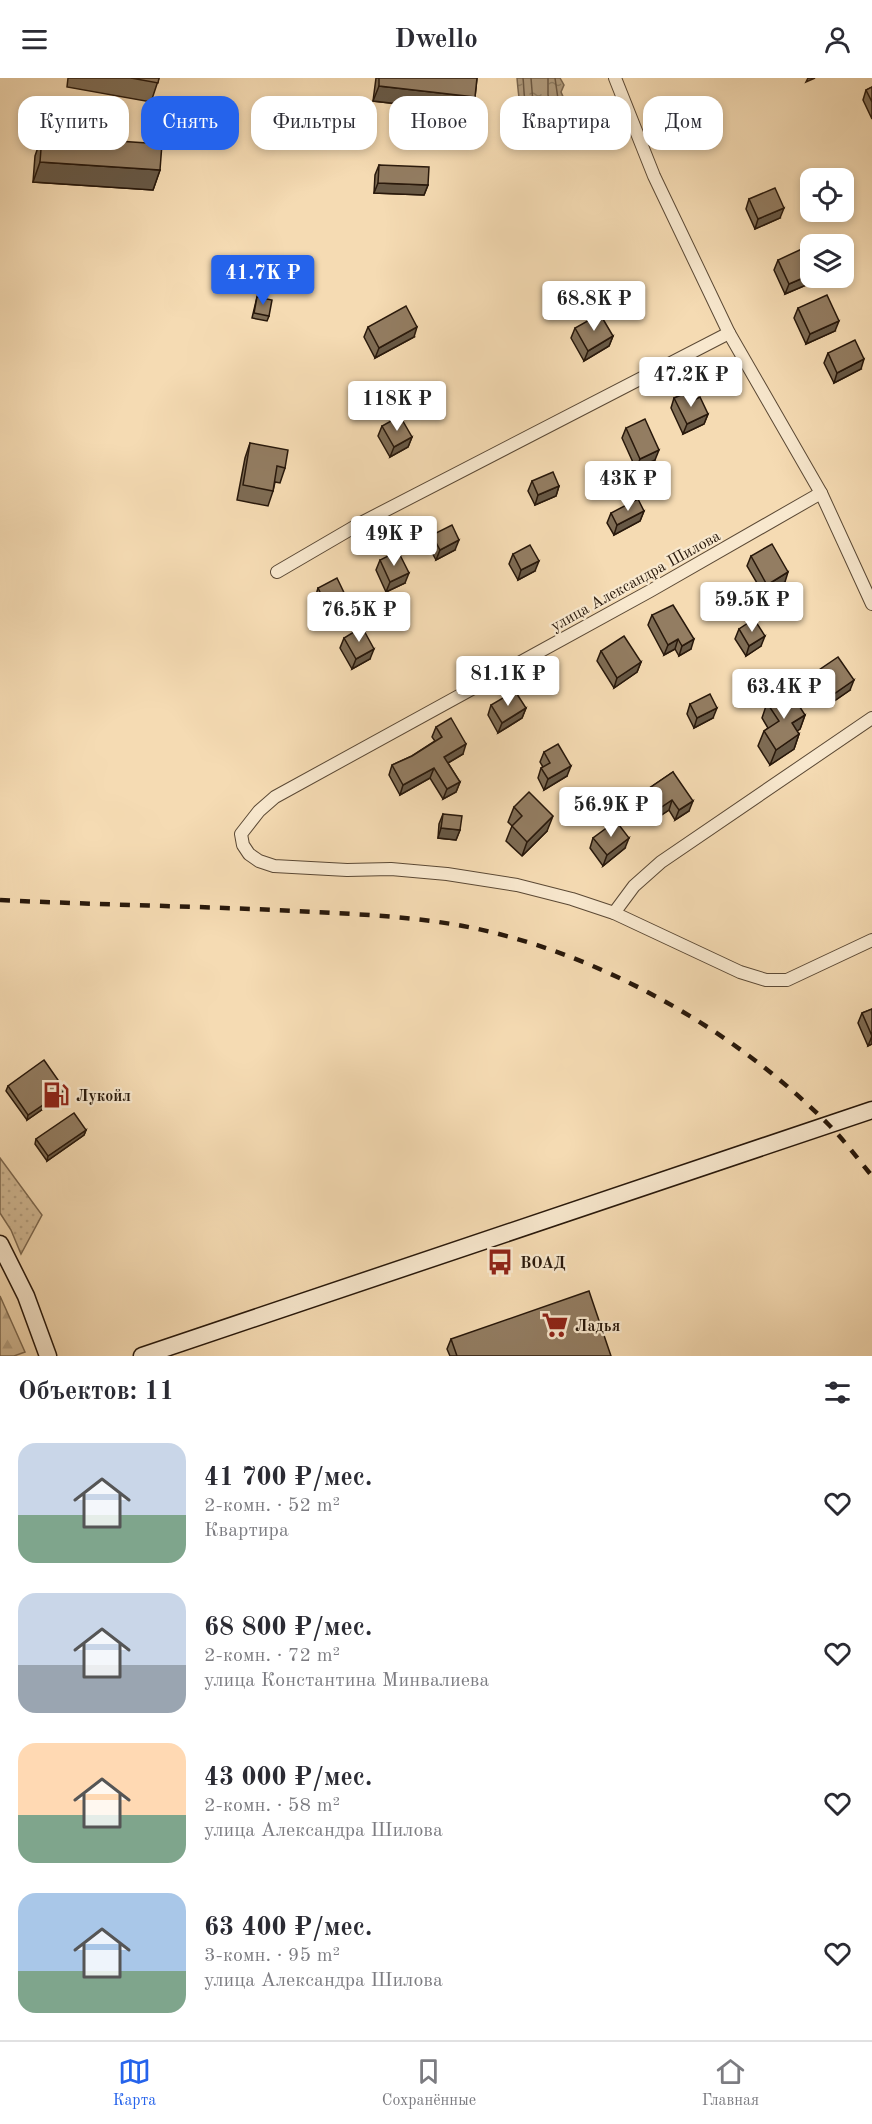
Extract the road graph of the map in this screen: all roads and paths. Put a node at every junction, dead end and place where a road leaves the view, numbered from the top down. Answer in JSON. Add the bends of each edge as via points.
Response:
{"nodes":[{"id":1,"x":615,"y":78,"type":"edge"},
{"id":2,"x":729,"y":333,"type":"junction"},
{"id":3,"x":821,"y":493,"type":"junction"},
{"id":4,"x":277,"y":572,"type":"dead end"},
{"id":5,"x":872,"y":604,"type":"edge"},
{"id":6,"x":872,"y":718,"type":"edge"},
{"id":7,"x":614,"y":913,"type":"junction"},
{"id":8,"x":872,"y":940,"type":"edge"},
{"id":9,"x":872,"y":1110,"type":"edge"},
{"id":10,"x":0,"y":1244,"type":"edge"},
{"id":11,"x":48,"y":1356,"type":"edge"},
{"id":12,"x":54,"y":1356,"type":"edge"},
{"id":13,"x":64,"y":1356,"type":"edge"},
{"id":14,"x":142,"y":1356,"type":"edge"}],
"edges":[{"from":1,"to":2,"type":"street","via":[[654,176]]},
{"from":2,"to":3,"type":"street"},
{"from":2,"to":4,"type":"street","via":[[361,523]]},
{"from":3,"to":5,"type":"street"},
{"from":3,"to":7,"type":"street","name":"улица Александра Шилова","via":[[275,797],[241,834],[249,854],[274,866],[391,869],[517,885]]},
{"from":6,"to":7,"type":"street","via":[[661,862],[634,886]]},
{"from":7,"to":8,"type":"street","via":[[766,980],[787,980]]},
{"from":9,"to":14,"type":"main road"},
{"from":10,"to":11,"type":"main road","via":[[26,1296]]},
{"from":12,"to":13,"type":"main road"}]}
